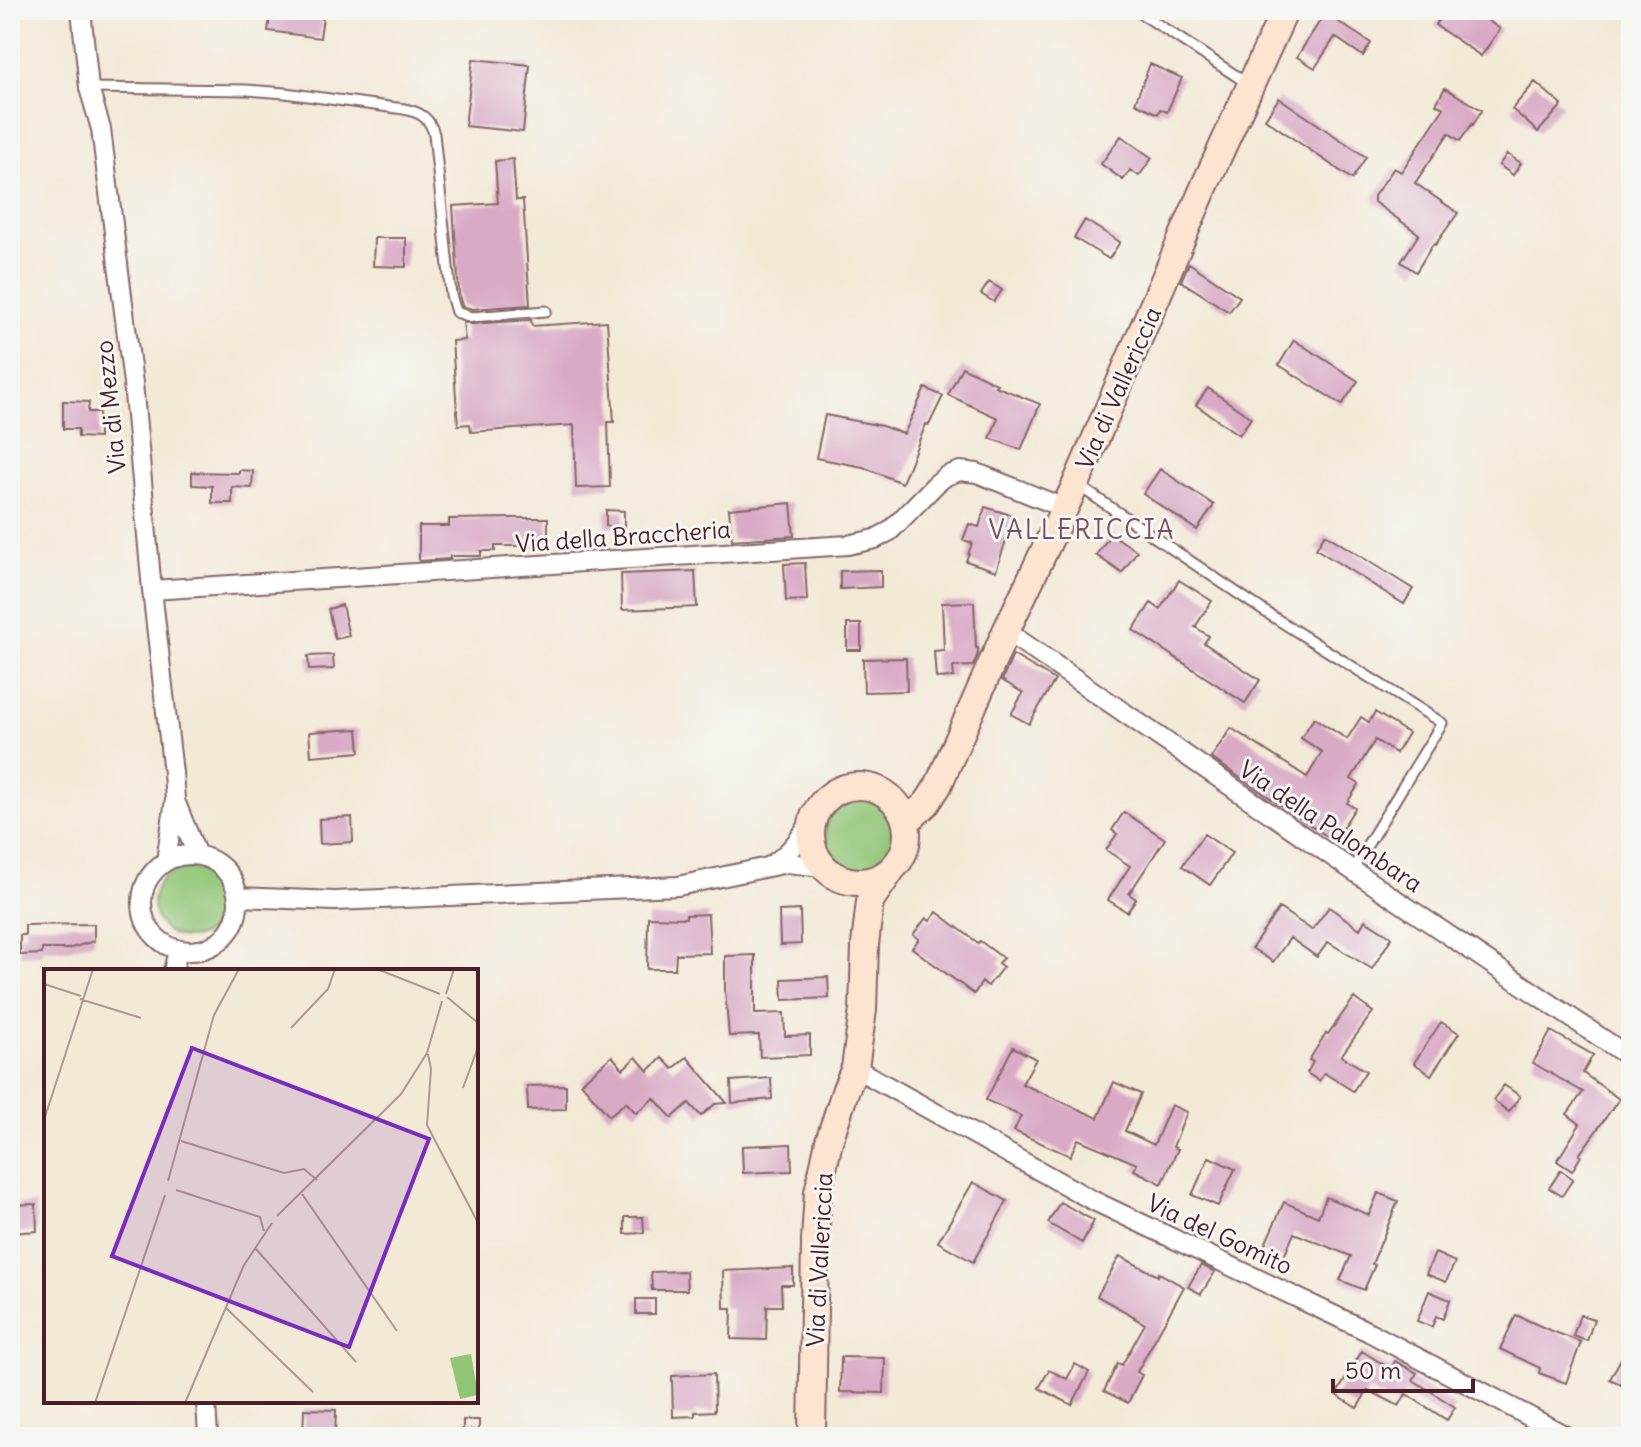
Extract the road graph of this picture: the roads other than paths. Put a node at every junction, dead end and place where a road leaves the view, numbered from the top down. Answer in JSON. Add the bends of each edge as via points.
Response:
{"nodes":[{"id":1,"x":81,"y":10,"type":"edge"},
{"id":2,"x":1136,"y":10,"type":"edge"},
{"id":3,"x":1285,"y":10,"type":"edge"},
{"id":4,"x":1250,"y":86,"type":"junction"},
{"id":5,"x":89,"y":88,"type":"junction"},
{"id":6,"x":546,"y":311,"type":"dead end"},
{"id":7,"x":1076,"y":484,"type":"junction"},
{"id":8,"x":1064,"y":508,"type":"junction"},
{"id":9,"x":152,"y":590,"type":"junction"},
{"id":10,"x":1006,"y":631,"type":"junction"},
{"id":11,"x":947,"y":765,"type":"junction"},
{"id":12,"x":888,"y":796,"type":"junction"},
{"id":13,"x":175,"y":800,"type":"junction"},
{"id":14,"x":815,"y":816,"type":"junction"},
{"id":15,"x":906,"y":822,"type":"junction"},
{"id":16,"x":197,"y":855,"type":"junction"},
{"id":17,"x":166,"y":861,"type":"junction"},
{"id":18,"x":768,"y":866,"type":"junction"},
{"id":19,"x":1352,"y":870,"type":"junction"},
{"id":20,"x":890,"y":872,"type":"junction"},
{"id":21,"x":831,"y":873,"type":"junction"},
{"id":22,"x":238,"y":897,"type":"junction"},
{"id":23,"x":865,"y":945,"type":"junction"},
{"id":24,"x":178,"y":951,"type":"junction"},
{"id":25,"x":174,"y":969,"type":"edge"},
{"id":26,"x":1631,"y":1058,"type":"edge"},
{"id":27,"x":855,"y":1068,"type":"junction"},
{"id":28,"x":206,"y":1403,"type":"edge"},
{"id":29,"x":208,"y":1437,"type":"edge"},
{"id":30,"x":812,"y":1437,"type":"edge"},
{"id":31,"x":1568,"y":1437,"type":"edge"}],
"edges":[{"from":1,"to":5,"type":"street","name":"Via di Mezzo"},
{"from":2,"to":4,"type":"lane"},
{"from":3,"to":4,"type":"street","name":"Via di Vallericcia"},
{"from":4,"to":7,"type":"street","name":"Via di Vallericcia"},
{"from":5,"to":6,"type":"lane","via":[[264,91],[425,116],[434,134],[456,312],[471,317]]},
{"from":5,"to":9,"type":"street","name":"Via di Mezzo","via":[[101,129],[133,383]]},
{"from":7,"to":8,"type":"street","name":"Via di Vallericcia"},
{"from":7,"to":19,"type":"lane","via":[[1442,723]]},
{"from":8,"to":9,"type":"street","name":"Via della Braccheria","via":[[960,471],[936,484],[890,531],[848,545]]},
{"from":8,"to":10,"type":"street","name":"Via di Vallericcia"},
{"from":9,"to":13,"type":"street","name":"Via di Mezzo"},
{"from":10,"to":11,"type":"street","name":"Via di Vallericcia"},
{"from":10,"to":19,"type":"street","name":"Via della Palombara"},
{"from":11,"to":12,"type":"street","name":"Via di Vallericcia","via":[[921,789]]},
{"from":11,"to":15,"type":"street","name":"Via di Vallericcia","via":[[932,796]]},
{"from":12,"to":14,"type":"street","name":"Via di Vallericcia","via":[[851,787],[826,800]]},
{"from":12,"to":15,"type":"street"},
{"from":13,"to":16,"type":"street","name":"Via di Mezzo"},
{"from":13,"to":17,"type":"street","name":"Via di Mezzo"},
{"from":14,"to":18,"type":"street","via":[[785,855]]},
{"from":14,"to":21,"type":"street","name":"Via di Vallericcia","via":[[813,847]]},
{"from":15,"to":20,"type":"street","name":"Via di Vallericcia","via":[[905,849]]},
{"from":16,"to":17,"type":"street"},
{"from":16,"to":22,"type":"street","via":[[224,869]]},
{"from":17,"to":24,"type":"street","via":[[145,885],[143,916],[155,938]]},
{"from":18,"to":21,"type":"street","via":[[801,863]]},
{"from":18,"to":22,"type":"street","via":[[678,886],[335,901]]},
{"from":19,"to":26,"type":"street","name":"Via della Palombara"},
{"from":20,"to":21,"type":"street","via":[[858,883]]},
{"from":20,"to":23,"type":"street","name":"Via di Vallericcia","via":[[870,901]]},
{"from":21,"to":23,"type":"street","name":"Via di Vallericcia","via":[[849,900]]},
{"from":22,"to":24,"type":"street","via":[[232,927],[222,940],[193,952]]},
{"from":23,"to":27,"type":"street","name":"Via di Vallericcia"},
{"from":24,"to":25,"type":"street"},
{"from":27,"to":30,"type":"street","name":"Via di Vallericcia","via":[[829,1141],[818,1192]]},
{"from":27,"to":31,"type":"street","name":"Via del Gomito","via":[[1090,1199],[1369,1332]]},
{"from":28,"to":29,"type":"street"}]}
